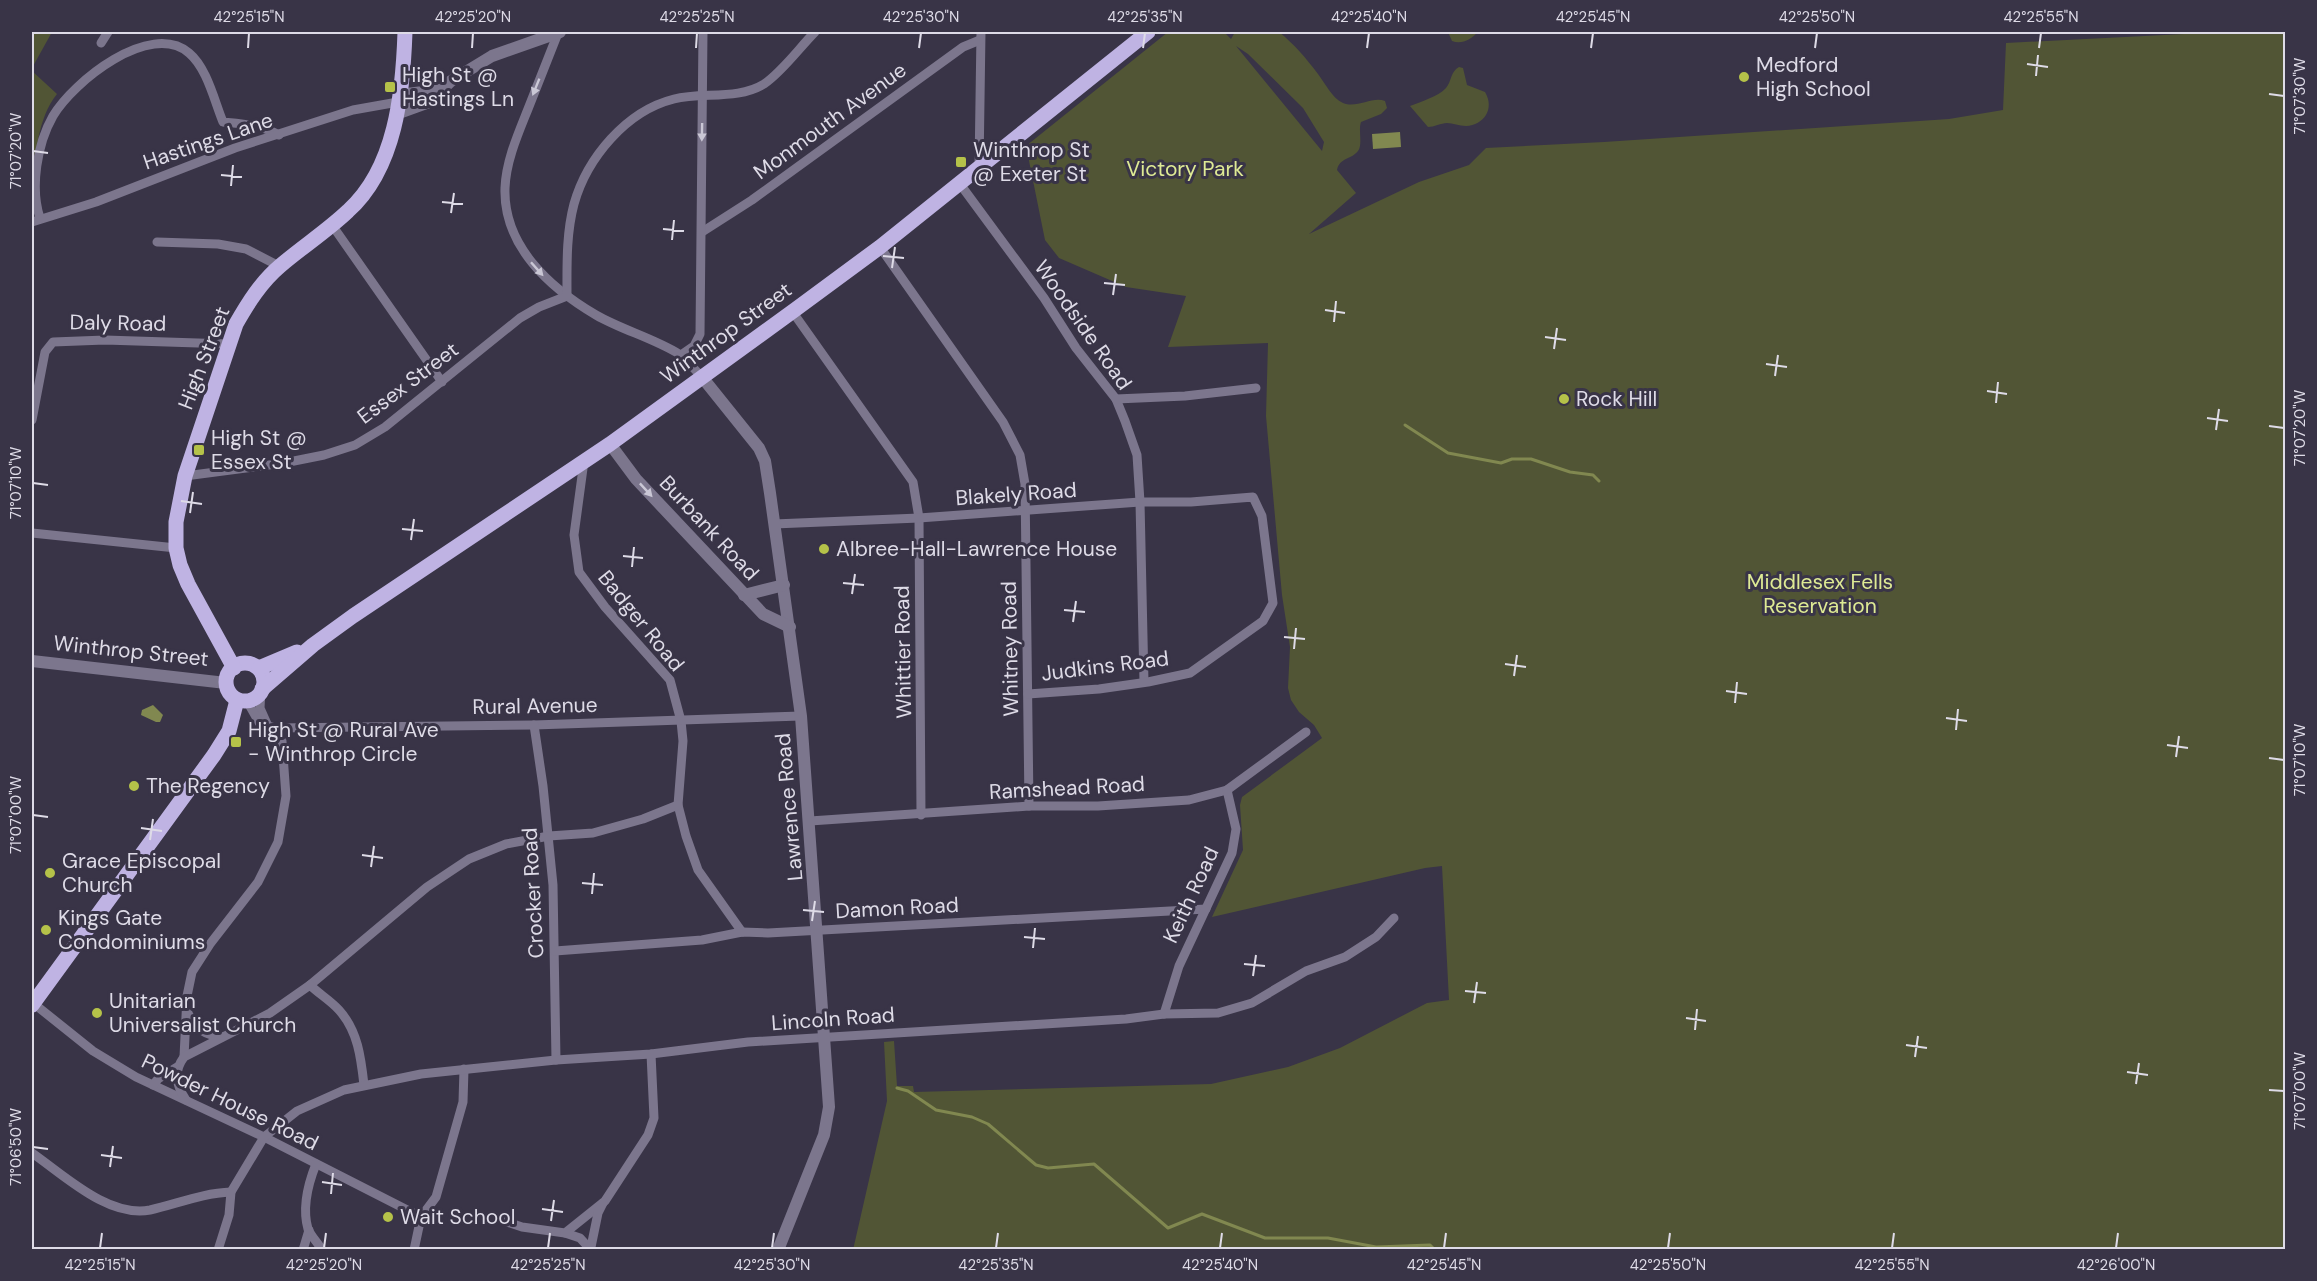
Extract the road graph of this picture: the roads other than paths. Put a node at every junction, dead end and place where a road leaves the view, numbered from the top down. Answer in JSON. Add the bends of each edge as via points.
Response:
{"nodes":[{"id":1,"x":108,"y":32,"type":"edge"},
{"id":2,"x":405,"y":32,"type":"edge"},
{"id":3,"x":559,"y":32,"type":"edge"},
{"id":4,"x":704,"y":32,"type":"edge"},
{"id":5,"x":815,"y":32,"type":"edge"},
{"id":6,"x":1148,"y":32,"type":"edge"},
{"id":7,"x":981,"y":36,"type":"edge"},
{"id":8,"x":101,"y":43,"type":"dead end"},
{"id":9,"x":439,"y":90,"type":"junction"},
{"id":10,"x":703,"y":96,"type":"junction"},
{"id":11,"x":398,"y":104,"type":"junction"},
{"id":12,"x":279,"y":135,"type":"junction"},
{"id":13,"x":979,"y":168,"type":"junction"},
{"id":14,"x":960,"y":184,"type":"junction"},
{"id":15,"x":36,"y":220,"type":"edge"},
{"id":16,"x":332,"y":225,"type":"junction"},
{"id":17,"x":702,"y":232,"type":"junction"},
{"id":18,"x":158,"y":242,"type":"dead end"},
{"id":19,"x":880,"y":247,"type":"junction"},
{"id":20,"x":279,"y":266,"type":"junction"},
{"id":21,"x":567,"y":296,"type":"junction"},
{"id":22,"x":792,"y":311,"type":"junction"},
{"id":23,"x":229,"y":344,"type":"junction"},
{"id":24,"x":681,"y":355,"type":"junction"},
{"id":25,"x":702,"y":376,"type":"junction"},
{"id":26,"x":442,"y":382,"type":"junction"},
{"id":27,"x":1256,"y":388,"type":"dead end"},
{"id":28,"x":1116,"y":399,"type":"junction"},
{"id":29,"x":32,"y":420,"type":"edge"},
{"id":30,"x":610,"y":444,"type":"junction"},
{"id":31,"x":584,"y":460,"type":"junction"},
{"id":32,"x":185,"y":476,"type":"junction"},
{"id":33,"x":1140,"y":502,"type":"junction"},
{"id":34,"x":1256,"y":503,"type":"joint"},
{"id":35,"x":1026,"y":512,"type":"junction"},
{"id":36,"x":919,"y":518,"type":"junction"},
{"id":37,"x":774,"y":524,"type":"junction"},
{"id":38,"x":32,"y":533,"type":"edge"},
{"id":39,"x":176,"y":548,"type":"junction"},
{"id":40,"x":784,"y":585,"type":"junction"},
{"id":41,"x":744,"y":595,"type":"junction"},
{"id":42,"x":790,"y":627,"type":"junction"},
{"id":43,"x":313,"y":645,"type":"junction"},
{"id":44,"x":32,"y":661,"type":"edge"},
{"id":45,"x":234,"y":668,"type":"junction"},
{"id":46,"x":259,"y":668,"type":"junction"},
{"id":47,"x":1144,"y":682,"type":"junction"},
{"id":48,"x":226,"y":683,"type":"junction"},
{"id":49,"x":261,"y":689,"type":"junction"},
{"id":50,"x":1028,"y":694,"type":"junction"},
{"id":51,"x":242,"y":700,"type":"junction"},
{"id":52,"x":801,"y":716,"type":"junction"},
{"id":53,"x":681,"y":721,"type":"junction"},
{"id":54,"x":534,"y":725,"type":"junction"},
{"id":55,"x":270,"y":728,"type":"junction"},
{"id":56,"x":281,"y":728,"type":"junction"},
{"id":57,"x":1306,"y":732,"type":"dead end"},
{"id":58,"x":1227,"y":790,"type":"junction"},
{"id":59,"x":678,"y":805,"type":"junction"},
{"id":60,"x":1029,"y":806,"type":"junction"},
{"id":61,"x":921,"y":815,"type":"junction"},
{"id":62,"x":810,"y":821,"type":"junction"},
{"id":63,"x":549,"y":836,"type":"junction"},
{"id":64,"x":1206,"y":909,"type":"junction"},
{"id":65,"x":1394,"y":918,"type":"dead end"},
{"id":66,"x":818,"y":930,"type":"junction"},
{"id":67,"x":742,"y":932,"type":"junction"},
{"id":68,"x":555,"y":951,"type":"junction"},
{"id":69,"x":310,"y":985,"type":"junction"},
{"id":70,"x":32,"y":1004,"type":"edge"},
{"id":71,"x":187,"y":1010,"type":"junction"},
{"id":72,"x":1164,"y":1014,"type":"junction"},
{"id":73,"x":222,"y":1037,"type":"junction"},
{"id":74,"x":826,"y":1038,"type":"junction"},
{"id":75,"x":651,"y":1054,"type":"junction"},
{"id":76,"x":184,"y":1057,"type":"junction"},
{"id":77,"x":556,"y":1060,"type":"junction"},
{"id":78,"x":177,"y":1067,"type":"junction"},
{"id":79,"x":464,"y":1069,"type":"junction"},
{"id":80,"x":153,"y":1085,"type":"junction"},
{"id":81,"x":364,"y":1085,"type":"junction"},
{"id":82,"x":186,"y":1100,"type":"junction"},
{"id":83,"x":264,"y":1137,"type":"junction"},
{"id":84,"x":32,"y":1153,"type":"edge"},
{"id":85,"x":316,"y":1164,"type":"junction"},
{"id":86,"x":231,"y":1192,"type":"junction"},
{"id":87,"x":605,"y":1201,"type":"junction"},
{"id":88,"x":421,"y":1217,"type":"junction"},
{"id":89,"x":498,"y":1219,"type":"dead end"},
{"id":90,"x":309,"y":1230,"type":"junction"},
{"id":91,"x":565,"y":1233,"type":"junction"},
{"id":92,"x":591,"y":1248,"type":"edge"},
{"id":93,"x":218,"y":1250,"type":"edge"},
{"id":94,"x":303,"y":1250,"type":"edge"},
{"id":95,"x":322,"y":1250,"type":"edge"},
{"id":96,"x":414,"y":1250,"type":"edge"},
{"id":97,"x":778,"y":1250,"type":"edge"}],
"edges":[{"from":1,"to":8,"type":"street"},
{"from":2,"to":11,"type":"main road","name":"High Street"},
{"from":3,"to":9,"type":"street","via":[[492,56]]},
{"from":3,"to":21,"type":"street","one_way":true,"via":[[512,150],[504,189],[513,233],[529,260]]},
{"from":4,"to":10,"type":"street"},
{"from":5,"to":10,"type":"street","via":[[764,84],[742,92]]},
{"from":6,"to":13,"type":"main road","name":"Winthrop Street"},
{"from":7,"to":13,"type":"street"},
{"from":7,"to":17,"type":"street","name":"Monmouth Avenue"},
{"from":9,"to":11,"type":"street"},
{"from":9,"to":11,"type":"street","via":[[429,102]]},
{"from":10,"to":17,"type":"street","one_way":true},
{"from":10,"to":21,"type":"street","via":[[674,99],[645,110],[598,155],[574,204],[569,229]]},
{"from":11,"to":12,"type":"street","name":"Hastings Lane","via":[[353,110]]},
{"from":11,"to":16,"type":"main road","name":"High Street","via":[[392,135],[375,176],[364,195]]},
{"from":12,"to":15,"type":"street","name":"Hastings Lane"},
{"from":12,"to":15,"type":"street","via":[[267,128],[223,122],[205,75],[190,53],[173,43],[144,46],[117,56],[83,83],[54,114],[43,140],[36,180]]},
{"from":13,"to":14,"type":"main road","name":"Winthrop Street"},
{"from":14,"to":19,"type":"main road","name":"Winthrop Street"},
{"from":14,"to":28,"type":"street","name":"Woodside Road"},
{"from":16,"to":20,"type":"main road","name":"High Street"},
{"from":16,"to":26,"type":"street"},
{"from":17,"to":24,"type":"street","via":[[700,334],[694,346]]},
{"from":18,"to":20,"type":"street","via":[[246,249]]},
{"from":19,"to":22,"type":"main road","name":"Winthrop Street"},
{"from":19,"to":35,"type":"street","name":"Whitney Road","via":[[1003,422],[1020,455]]},
{"from":20,"to":23,"type":"main road","name":"High Street","via":[[248,302]]},
{"from":21,"to":24,"type":"street","via":[[597,316]]},
{"from":21,"to":26,"type":"street","name":"Essex Street","via":[[520,318]]},
{"from":22,"to":25,"type":"main road","name":"Winthrop Street"},
{"from":22,"to":36,"type":"street","name":"Whittier Road","via":[[913,482]]},
{"from":23,"to":29,"type":"street","name":"Daly Road","via":[[105,339],[53,342],[45,352]]},
{"from":23,"to":32,"type":"main road","name":"High Street"},
{"from":24,"to":25,"type":"street"},
{"from":25,"to":30,"type":"main road","name":"Winthrop Street"},
{"from":25,"to":37,"type":"street","name":"Lawrence Road","via":[[759,448],[765,461]]},
{"from":26,"to":32,"type":"street","name":"Essex Street","via":[[385,427],[355,445],[314,457]]},
{"from":27,"to":28,"type":"street"},
{"from":28,"to":33,"type":"street","name":"Woodside Road","via":[[1137,455]]},
{"from":30,"to":31,"type":"main road","name":"Winthrop Street"},
{"from":30,"to":41,"type":"street","name":"Burbank Road","one_way":true,"via":[[636,479]]},
{"from":31,"to":43,"type":"main road","name":"Winthrop Street"},
{"from":31,"to":53,"type":"street","name":"Badger Road","via":[[574,534],[579,572],[605,608],[670,680]]},
{"from":32,"to":39,"type":"main road","name":"High Street","via":[[176,522]]},
{"from":33,"to":34,"type":"street","name":"Blakely Road","via":[[1253,497]]},
{"from":33,"to":35,"type":"street","name":"Blakely Road"},
{"from":33,"to":47,"type":"street","name":"Woodside Road"},
{"from":34,"to":47,"type":"street","name":"Judkins Road","via":[[1262,516],[1273,603],[1263,621],[1190,673]]},
{"from":35,"to":36,"type":"street","name":"Blakely Road"},
{"from":35,"to":50,"type":"street","name":"Whitney Road"},
{"from":36,"to":37,"type":"street","name":"Blakely Road"},
{"from":36,"to":61,"type":"street","name":"Whittier Road"},
{"from":37,"to":40,"type":"street","name":"Lawrence Road"},
{"from":38,"to":39,"type":"street"},
{"from":39,"to":45,"type":"main road","name":"High Street","via":[[188,584]]},
{"from":40,"to":41,"type":"street"},
{"from":40,"to":42,"type":"street","name":"Lawrence Road"},
{"from":41,"to":42,"type":"street","name":"Burbank Road","via":[[763,614]]},
{"from":42,"to":52,"type":"street","name":"Lawrence Road"},
{"from":43,"to":46,"type":"main road","name":"Winthrop Street"},
{"from":43,"to":49,"type":"main road","name":"Winthrop Street"},
{"from":44,"to":48,"type":"street","name":"Winthrop Street"},
{"from":45,"to":46,"type":"main road","via":[[246,664]]},
{"from":45,"to":48,"type":"main road"},
{"from":46,"to":49,"type":"main road","via":[[263,677]]},
{"from":47,"to":50,"type":"street","name":"Judkins Road"},
{"from":48,"to":51,"type":"main road","via":[[230,694]]},
{"from":49,"to":51,"type":"main road","via":[[256,696]]},
{"from":49,"to":55,"type":"street","via":[[260,708]]},
{"from":50,"to":60,"type":"street","name":"Whitney Road"},
{"from":51,"to":55,"type":"street","via":[[258,721]]},
{"from":51,"to":70,"type":"main road","via":[[214,756]]},
{"from":52,"to":53,"type":"street","name":"Rural Avenue"},
{"from":52,"to":62,"type":"street","name":"Lawrence Road"},
{"from":53,"to":54,"type":"street","name":"Rural Avenue"},
{"from":53,"to":59,"type":"street","name":"Badger Road"},
{"from":54,"to":56,"type":"street","name":"Rural Avenue"},
{"from":54,"to":63,"type":"street","name":"Crocker Road"},
{"from":55,"to":56,"type":"street","name":"Rural Avenue"},
{"from":56,"to":71,"type":"street","via":[[286,796],[278,842],[258,882],[196,964],[188,988]]},
{"from":57,"to":58,"type":"street","name":"Ramshead Road"},
{"from":58,"to":60,"type":"street","name":"Ramshead Road","via":[[1189,800]]},
{"from":58,"to":64,"type":"street","name":"Keith Road","via":[[1236,829],[1232,853]]},
{"from":59,"to":63,"type":"street","via":[[593,832]]},
{"from":59,"to":67,"type":"street","name":"Badger Road","via":[[698,870]]},
{"from":60,"to":61,"type":"street","name":"Ramshead Road"},
{"from":61,"to":62,"type":"street","name":"Ramshead Road"},
{"from":62,"to":66,"type":"street","name":"Lawrence Road"},
{"from":63,"to":68,"type":"street","name":"Crocker Road"},
{"from":63,"to":69,"type":"street","via":[[506,844],[469,859],[428,887]]},
{"from":64,"to":66,"type":"street","name":"Damon Road"},
{"from":64,"to":72,"type":"street","name":"Keith Road","via":[[1179,966]]},
{"from":65,"to":72,"type":"street","name":"Lincoln Road","via":[[1376,937],[1345,957],[1306,970],[1252,1003],[1218,1013]]},
{"from":66,"to":67,"type":"street","name":"Damon Road"},
{"from":66,"to":74,"type":"street","name":"Lawrence Road"},
{"from":67,"to":68,"type":"street","name":"Damon Road","via":[[702,940]]},
{"from":68,"to":77,"type":"street","name":"Crocker Road"},
{"from":69,"to":73,"type":"street","via":[[270,1013]]},
{"from":69,"to":81,"type":"street","via":[[349,1023],[360,1053]]},
{"from":70,"to":80,"type":"street","name":"Powder House Road","via":[[99,1055]]},
{"from":71,"to":73,"type":"street","via":[[201,1031]]},
{"from":71,"to":76,"type":"street"},
{"from":72,"to":74,"type":"street","name":"Lincoln Road"},
{"from":73,"to":76,"type":"street"},
{"from":74,"to":75,"type":"street","name":"Lincoln Road","via":[[748,1042]]},
{"from":74,"to":97,"type":"street","name":"Lawrence Road","via":[[829,1107],[824,1135]]},
{"from":75,"to":77,"type":"street","name":"Lincoln Road"},
{"from":75,"to":87,"type":"street","via":[[654,1118],[648,1135]]},
{"from":76,"to":78,"type":"street"},
{"from":77,"to":79,"type":"street","name":"Lincoln Road"},
{"from":78,"to":80,"type":"street"},
{"from":78,"to":82,"type":"street","via":[[177,1084]]},
{"from":79,"to":81,"type":"street","name":"Lincoln Road"},
{"from":79,"to":88,"type":"street","via":[[463,1102],[436,1197]]},
{"from":80,"to":82,"type":"street","name":"Powder House Road"},
{"from":81,"to":83,"type":"street","name":"Lincoln Road","via":[[312,1102]]},
{"from":82,"to":83,"type":"street","name":"Powder House Road"},
{"from":83,"to":85,"type":"street","name":"Powder House Road"},
{"from":83,"to":86,"type":"street","name":"Lincoln Road"},
{"from":84,"to":86,"type":"street","via":[[98,1198],[126,1210],[148,1210],[204,1194]]},
{"from":85,"to":88,"type":"street","name":"Powder House Road"},
{"from":85,"to":90,"type":"street","via":[[308,1184]]},
{"from":86,"to":93,"type":"street","via":[[229,1215]]},
{"from":87,"to":91,"type":"street"},
{"from":87,"to":92,"type":"street","via":[[596,1219]]},
{"from":88,"to":96,"type":"street"},
{"from":89,"to":91,"type":"street"},
{"from":90,"to":94,"type":"street"},
{"from":90,"to":95,"type":"street"},
{"from":91,"to":92,"type":"street","via":[[580,1238]]}]}
